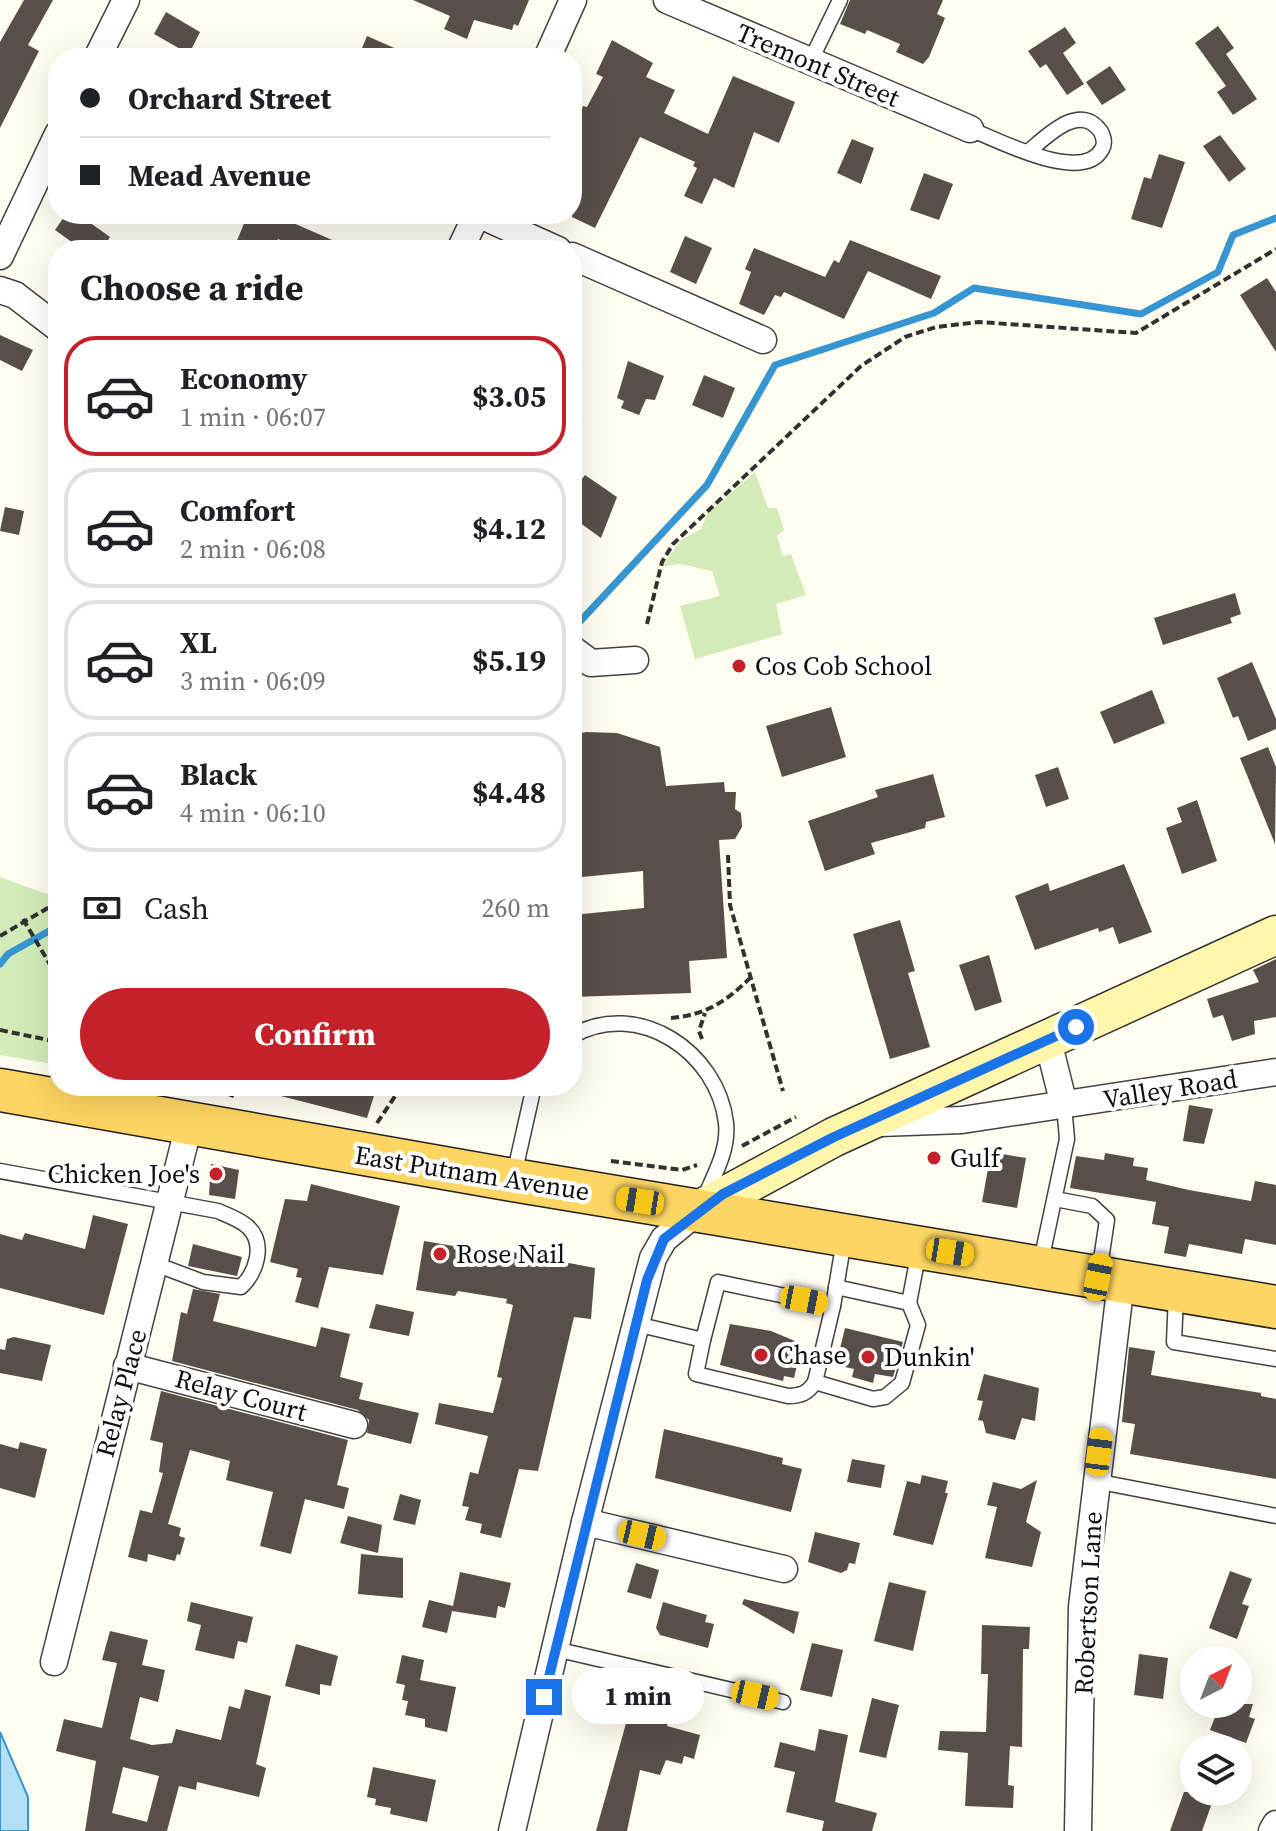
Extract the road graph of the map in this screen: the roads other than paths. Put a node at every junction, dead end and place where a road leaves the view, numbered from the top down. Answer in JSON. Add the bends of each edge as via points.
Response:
{"nodes":[{"id":1,"x":126,"y":0,"type":"edge"},
{"id":2,"x":573,"y":0,"type":"edge"},
{"id":3,"x":667,"y":0,"type":"edge"},
{"id":4,"x":840,"y":0,"type":"edge"},
{"id":5,"x":102,"y":48,"type":"edge"},
{"id":6,"x":551,"y":48,"type":"edge"},
{"id":7,"x":810,"y":62,"type":"junction"},
{"id":8,"x":970,"y":129,"type":"joint"},
{"id":9,"x":1028,"y":152,"type":"junction"},
{"id":10,"x":48,"y":155,"type":"edge"},
{"id":11,"x":500,"y":224,"type":"edge"},
{"id":12,"x":536,"y":240,"type":"edge"},
{"id":13,"x":0,"y":256,"type":"edge"},
{"id":14,"x":582,"y":260,"type":"edge"},
{"id":15,"x":0,"y":290,"type":"edge"},
{"id":16,"x":48,"y":320,"type":"edge"},
{"id":17,"x":763,"y":340,"type":"dead end"},
{"id":18,"x":582,"y":656,"type":"edge"},
{"id":19,"x":635,"y":660,"type":"dead end"},
{"id":20,"x":1276,"y":935,"type":"edge"},
{"id":21,"x":582,"y":1033,"type":"edge"},
{"id":22,"x":1048,"y":1041,"type":"junction"},
{"id":23,"x":1276,"y":1072,"type":"edge"},
{"id":24,"x":0,"y":1090,"type":"edge"},
{"id":25,"x":48,"y":1093,"type":"edge"},
{"id":26,"x":532,"y":1096,"type":"edge"},
{"id":27,"x":106,"y":1097,"type":"edge"},
{"id":28,"x":1064,"y":1105,"type":"junction"},
{"id":29,"x":864,"y":1124,"type":"junction"},
{"id":30,"x":189,"y":1125,"type":"junction"},
{"id":31,"x":0,"y":1171,"type":"edge"},
{"id":32,"x":513,"y":1180,"type":"junction"},
{"id":33,"x":1055,"y":1199,"type":"junction"},
{"id":34,"x":170,"y":1203,"type":"junction"},
{"id":35,"x":699,"y":1210,"type":"junction"},
{"id":36,"x":845,"y":1234,"type":"junction"},
{"id":37,"x":920,"y":1247,"type":"junction"},
{"id":38,"x":155,"y":1264,"type":"junction"},
{"id":39,"x":1040,"y":1267,"type":"junction"},
{"id":40,"x":1110,"y":1279,"type":"junction"},
{"id":41,"x":836,"y":1287,"type":"junction"},
{"id":42,"x":1176,"y":1290,"type":"junction"},
{"id":43,"x":909,"y":1303,"type":"junction"},
{"id":44,"x":833,"y":1306,"type":"junction"},
{"id":45,"x":1276,"y":1307,"type":"edge"},
{"id":46,"x":636,"y":1324,"type":"junction"},
{"id":47,"x":703,"y":1340,"type":"junction"},
{"id":48,"x":1276,"y":1359,"type":"edge"},
{"id":49,"x":127,"y":1366,"type":"junction"},
{"id":50,"x":815,"y":1382,"type":"junction"},
{"id":51,"x":354,"y":1425,"type":"dead end"},
{"id":52,"x":1095,"y":1481,"type":"junction"},
{"id":53,"x":1276,"y":1516,"type":"edge"},
{"id":54,"x":585,"y":1522,"type":"junction"},
{"id":55,"x":784,"y":1569,"type":"dead end"},
{"id":56,"x":555,"y":1649,"type":"junction"},
{"id":57,"x":54,"y":1662,"type":"dead end"},
{"id":58,"x":783,"y":1702,"type":"dead end"},
{"id":59,"x":1276,"y":1824,"type":"edge"},
{"id":60,"x":512,"y":1831,"type":"edge"},
{"id":61,"x":1078,"y":1831,"type":"edge"},
{"id":62,"x":1272,"y":1831,"type":"edge"}],
"edges":[{"from":1,"to":5,"type":"street"},
{"from":2,"to":6,"type":"street"},
{"from":3,"to":7,"type":"street","name":"Tremont Street"},
{"from":4,"to":7,"type":"lane"},
{"from":7,"to":8,"type":"street","name":"Tremont Street"},
{"from":8,"to":9,"type":"lane"},
{"from":9,"to":9,"type":"lane","via":[[1080,165],[1096,159],[1104,146],[1103,135],[1078,119]]},
{"from":10,"to":13,"type":"street"},
{"from":11,"to":12,"type":"street"},
{"from":14,"to":17,"type":"street"},
{"from":15,"to":16,"type":"street"},
{"from":18,"to":19,"type":"street","via":[[591,663]]},
{"from":20,"to":22,"type":"main road"},
{"from":21,"to":35,"type":"lane","via":[[609,1024],[636,1024],[673,1040],[699,1060],[714,1084],[727,1125],[722,1157]]},
{"from":22,"to":28,"type":"street"},
{"from":22,"to":29,"type":"main road"},
{"from":23,"to":28,"type":"street","name":"Valley Road"},
{"from":24,"to":25,"type":"main road","name":"East Putnam Avenue"},
{"from":26,"to":32,"type":"lane"},
{"from":27,"to":30,"type":"main road","name":"East Putnam Avenue"},
{"from":28,"to":29,"type":"street","name":"Valley Road","via":[[962,1120]]},
{"from":28,"to":33,"type":"lane","via":[[1067,1139]]},
{"from":29,"to":35,"type":"main road","via":[[785,1160]]},
{"from":30,"to":32,"type":"main road","name":"East Putnam Avenue"},
{"from":30,"to":34,"type":"street","name":"Relay Place"},
{"from":31,"to":34,"type":"lane"},
{"from":32,"to":35,"type":"main road","name":"East Putnam Avenue"},
{"from":33,"to":39,"type":"lane"},
{"from":33,"to":40,"type":"lane","via":[[1092,1206],[1107,1220]]},
{"from":34,"to":38,"type":"street","name":"Relay Place"},
{"from":34,"to":38,"type":"lane","via":[[218,1211],[248,1227],[256,1241],[257,1262],[241,1287],[203,1282]]},
{"from":35,"to":36,"type":"main road","name":"East Putnam Avenue"},
{"from":35,"to":46,"type":"street","via":[[658,1248]]},
{"from":36,"to":37,"type":"main road","name":"East Putnam Avenue"},
{"from":36,"to":41,"type":"lane"},
{"from":37,"to":39,"type":"main road","name":"East Putnam Avenue"},
{"from":37,"to":43,"type":"lane"},
{"from":38,"to":49,"type":"street","name":"Relay Place"},
{"from":39,"to":40,"type":"main road","name":"East Putnam Avenue"},
{"from":40,"to":42,"type":"main road","name":"East Putnam Avenue"},
{"from":40,"to":52,"type":"street","name":"Robertson Lane"},
{"from":41,"to":43,"type":"lane"},
{"from":41,"to":44,"type":"lane"},
{"from":42,"to":45,"type":"main road","name":"East Putnam Avenue"},
{"from":42,"to":48,"type":"lane","via":[[1174,1342]]},
{"from":43,"to":50,"type":"lane","via":[[918,1325],[895,1391],[873,1399]]},
{"from":44,"to":47,"type":"lane","via":[[718,1282]]},
{"from":44,"to":50,"type":"lane"},
{"from":46,"to":47,"type":"lane"},
{"from":46,"to":54,"type":"street"},
{"from":47,"to":50,"type":"lane","via":[[696,1374],[788,1396],[800,1396]]},
{"from":49,"to":51,"type":"street","name":"Relay Court"},
{"from":49,"to":57,"type":"street","name":"Relay Place"},
{"from":52,"to":53,"type":"lane"},
{"from":52,"to":61,"type":"street","name":"Robertson Lane","via":[[1082,1607]]},
{"from":54,"to":55,"type":"street"},
{"from":54,"to":56,"type":"street"},
{"from":56,"to":58,"type":"lane"},
{"from":56,"to":60,"type":"street"},
{"from":59,"to":62,"type":"street"}]}
